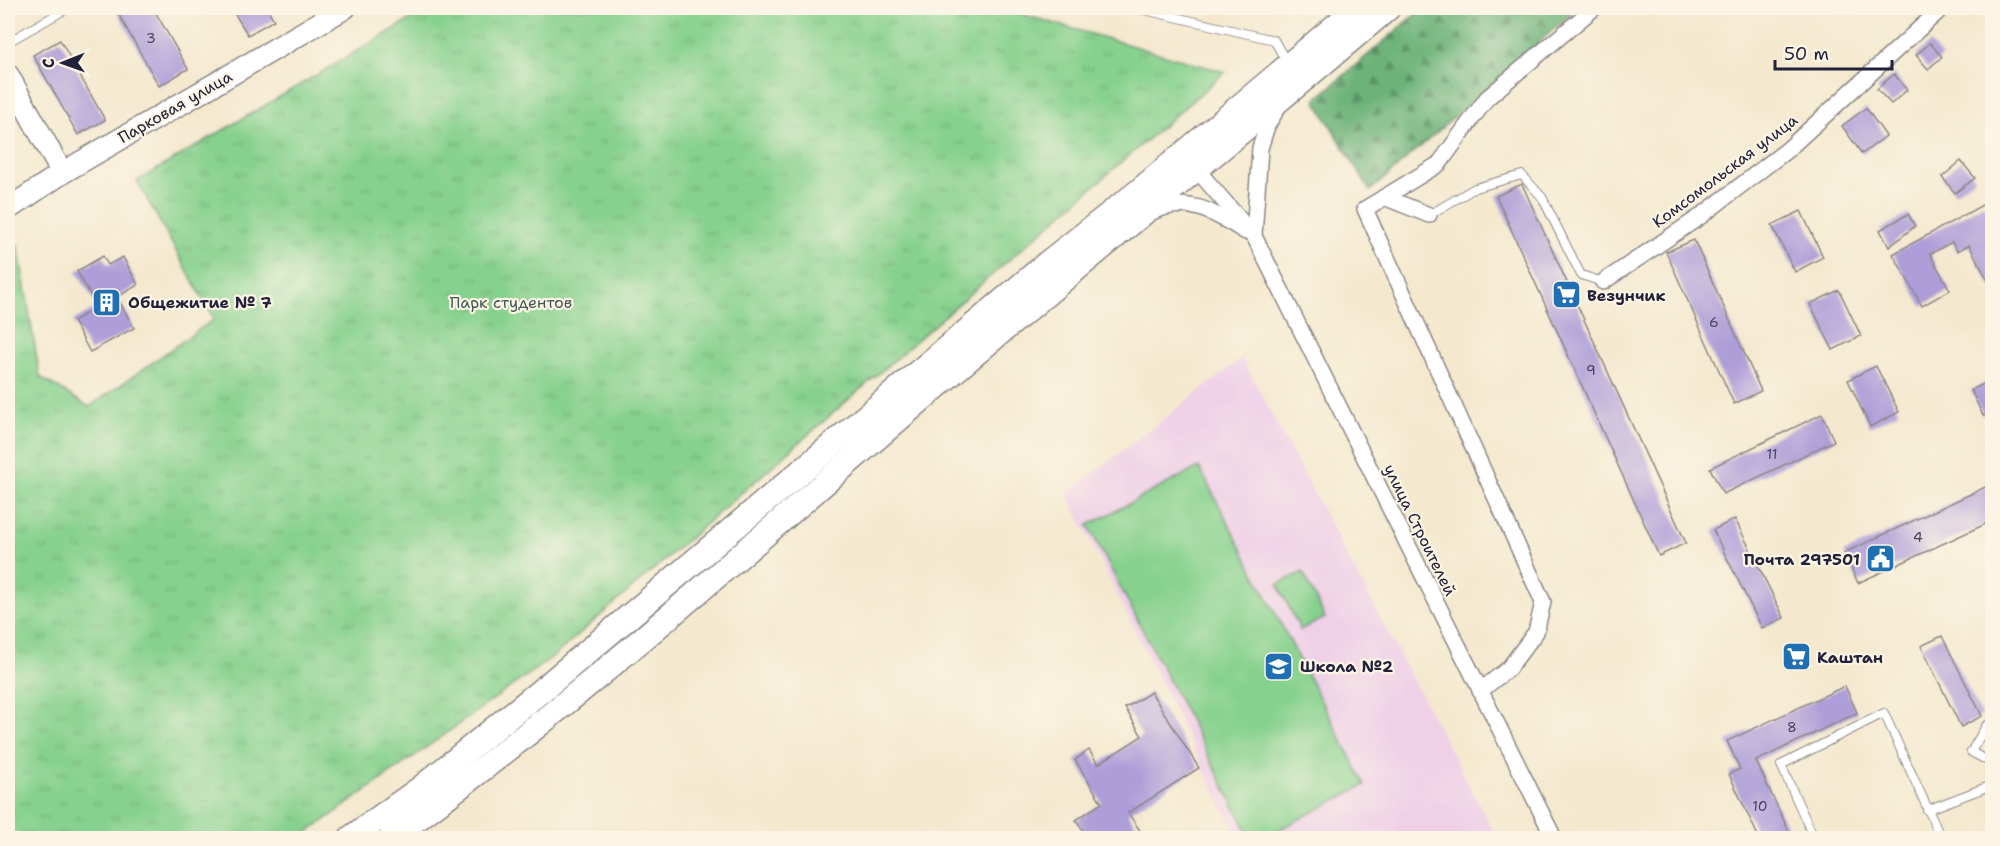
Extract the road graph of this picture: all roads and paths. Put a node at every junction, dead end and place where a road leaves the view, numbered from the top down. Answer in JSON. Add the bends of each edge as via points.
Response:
{"nodes":[{"id":1,"x":68,"y":8,"type":"edge"},
{"id":2,"x":345,"y":8,"type":"edge"},
{"id":3,"x":1136,"y":8,"type":"edge"},
{"id":4,"x":1357,"y":8,"type":"edge"},
{"id":5,"x":1388,"y":8,"type":"edge"},
{"id":6,"x":1594,"y":8,"type":"edge"},
{"id":7,"x":1942,"y":8,"type":"edge"},
{"id":8,"x":8,"y":42,"type":"edge"},
{"id":9,"x":1289,"y":66,"type":"junction"},
{"id":10,"x":8,"y":75,"type":"edge"},
{"id":11,"x":1284,"y":97,"type":"junction"},
{"id":12,"x":1190,"y":161,"type":"junction"},
{"id":13,"x":62,"y":173,"type":"junction"},
{"id":14,"x":1384,"y":197,"type":"junction"},
{"id":15,"x":8,"y":209,"type":"edge"},
{"id":16,"x":1429,"y":215,"type":"joint"},
{"id":17,"x":1135,"y":219,"type":"junction"},
{"id":18,"x":1254,"y":236,"type":"junction"},
{"id":19,"x":1603,"y":282,"type":"joint"},
{"id":20,"x":1480,"y":691,"type":"junction"},
{"id":21,"x":1992,"y":723,"type":"edge"},
{"id":22,"x":1992,"y":763,"type":"edge"},
{"id":23,"x":1992,"y":785,"type":"edge"},
{"id":24,"x":1927,"y":810,"type":"junction"},
{"id":25,"x":351,"y":838,"type":"edge"},
{"id":26,"x":392,"y":838,"type":"edge"},
{"id":27,"x":1554,"y":838,"type":"edge"},
{"id":28,"x":1814,"y":838,"type":"edge"},
{"id":29,"x":1941,"y":838,"type":"edge"}],
"edges":[{"from":1,"to":8,"type":"lane"},
{"from":2,"to":13,"type":"street","name":"Парковая улица"},
{"from":3,"to":9,"type":"lane","via":[[1274,40]]},
{"from":4,"to":9,"type":"main road"},
{"from":5,"to":11,"type":"main road"},
{"from":6,"to":14,"type":"street","via":[[1486,98],[1439,164]]},
{"from":7,"to":19,"type":"street","name":"Комсомольская улица","via":[[1787,150],[1701,216]]},
{"from":9,"to":12,"type":"main road"},
{"from":10,"to":13,"type":"street"},
{"from":11,"to":12,"type":"main road"},
{"from":11,"to":18,"type":"street","via":[[1267,126],[1260,148]]},
{"from":12,"to":17,"type":"main road"},
{"from":12,"to":18,"type":"street","name":"улица Строителей"},
{"from":12,"to":25,"type":"main road","via":[[1050,261],[548,685],[421,788]]},
{"from":13,"to":15,"type":"street","name":"Парковая улица"},
{"from":14,"to":16,"type":"street"},
{"from":14,"to":20,"type":"street","via":[[1365,209],[1543,602],[1536,632],[1508,669]]},
{"from":16,"to":19,"type":"lane","via":[[1475,188],[1522,175],[1542,196],[1581,275]]},
{"from":17,"to":18,"type":"street","via":[[1165,206],[1191,204]]},
{"from":17,"to":26,"type":"main road","via":[[561,709]]},
{"from":18,"to":20,"type":"street","name":"улица Строителей"},
{"from":20,"to":27,"type":"street","name":"улица Строителей"},
{"from":21,"to":22,"type":"lane","via":[[1986,726],[1971,752]]},
{"from":23,"to":24,"type":"lane"},
{"from":24,"to":28,"type":"lane","via":[[1884,712],[1781,765]]},
{"from":24,"to":29,"type":"lane"}]}
